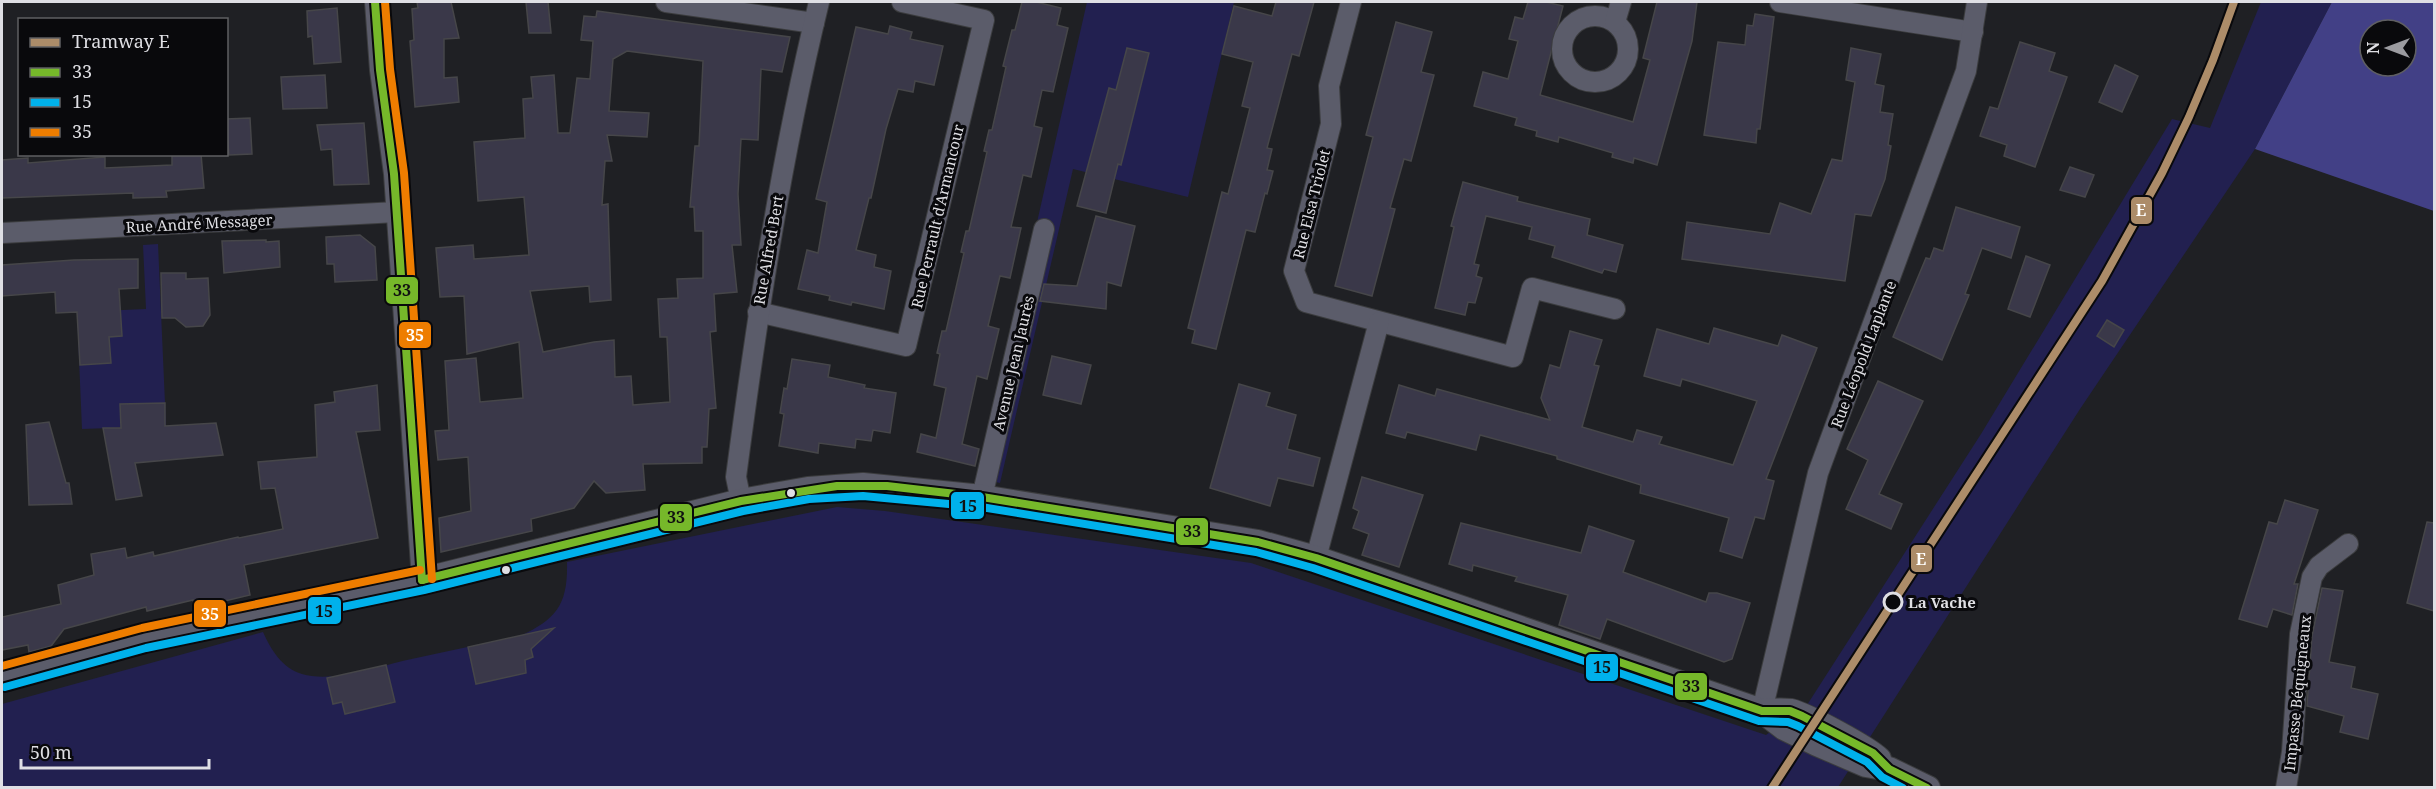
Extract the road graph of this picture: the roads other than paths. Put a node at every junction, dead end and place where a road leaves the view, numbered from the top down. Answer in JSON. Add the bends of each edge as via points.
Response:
{"nodes":[{"id":1,"x":375,"y":2,"type":"edge"},
{"id":2,"x":666,"y":2,"type":"edge"},
{"id":3,"x":819,"y":2,"type":"edge"},
{"id":4,"x":902,"y":2,"type":"edge"},
{"id":5,"x":1351,"y":2,"type":"edge"},
{"id":6,"x":1621,"y":2,"type":"edge"},
{"id":7,"x":1780,"y":2,"type":"edge"},
{"id":8,"x":1977,"y":2,"type":"edge"},
{"id":9,"x":1615,"y":22,"type":"dead end"},
{"id":10,"x":813,"y":23,"type":"junction"},
{"id":11,"x":1973,"y":32,"type":"junction"},
{"id":12,"x":397,"y":212,"type":"junction"},
{"id":13,"x":1044,"y":229,"type":"dead end"},
{"id":14,"x":2,"y":233,"type":"edge"},
{"id":15,"x":1615,"y":309,"type":"dead end"},
{"id":16,"x":758,"y":312,"type":"junction"},
{"id":17,"x":1379,"y":322,"type":"junction"},
{"id":18,"x":982,"y":497,"type":"junction"},
{"id":19,"x":741,"y":501,"type":"junction"},
{"id":20,"x":2348,"y":544,"type":"dead end"},
{"id":21,"x":1316,"y":558,"type":"junction"},
{"id":22,"x":422,"y":580,"type":"junction"},
{"id":23,"x":2,"y":677,"type":"edge"},
{"id":24,"x":1762,"y":711,"type":"junction"},
{"id":25,"x":1928,"y":788,"type":"edge"},
{"id":26,"x":2286,"y":788,"type":"edge"}],
"edges":[{"from":1,"to":12,"type":"street"},
{"from":2,"to":10,"type":"street"},
{"from":3,"to":10,"type":"street","name":"Rue Alfred Bert"},
{"from":4,"to":16,"type":"street","name":"Rue Perrault d'Armancour","via":[[984,20],[906,346]]},
{"from":5,"to":17,"type":"street","name":"Rue Elsa Triolet","via":[[1329,86],[1331,124],[1294,271],[1306,302]]},
{"from":6,"to":9,"type":"street"},
{"from":7,"to":11,"type":"street"},
{"from":8,"to":11,"type":"street","name":"Rue Léopold Laplante"},
{"from":10,"to":16,"type":"street","name":"Rue Alfred Bert"},
{"from":11,"to":24,"type":"street","name":"Rue Léopold Laplante","via":[[1966,71],[1818,473]]},
{"from":12,"to":14,"type":"street","name":"Rue André Messager"},
{"from":12,"to":22,"type":"street"},
{"from":13,"to":18,"type":"street","name":"Avenue Jean Jaurès"},
{"from":15,"to":17,"type":"street","via":[[1532,288],[1513,357]]},
{"from":16,"to":19,"type":"street","name":"Rue Alfred Bert","via":[[736,477]]},
{"from":17,"to":21,"type":"street"},
{"from":18,"to":19,"type":"street","via":[[863,485],[808,489]]},
{"from":18,"to":21,"type":"street","via":[[1228,535]]},
{"from":19,"to":22,"type":"street"},
{"from":20,"to":26,"type":"street","name":"Impasse Béquigneaux","via":[[2319,566],[2312,577],[2300,634]]},
{"from":21,"to":24,"type":"street"},
{"from":22,"to":23,"type":"street","via":[[144,638]]},
{"from":24,"to":25,"type":"street","via":[[1790,711],[1802,716],[1873,753],[1890,770]]}]}
